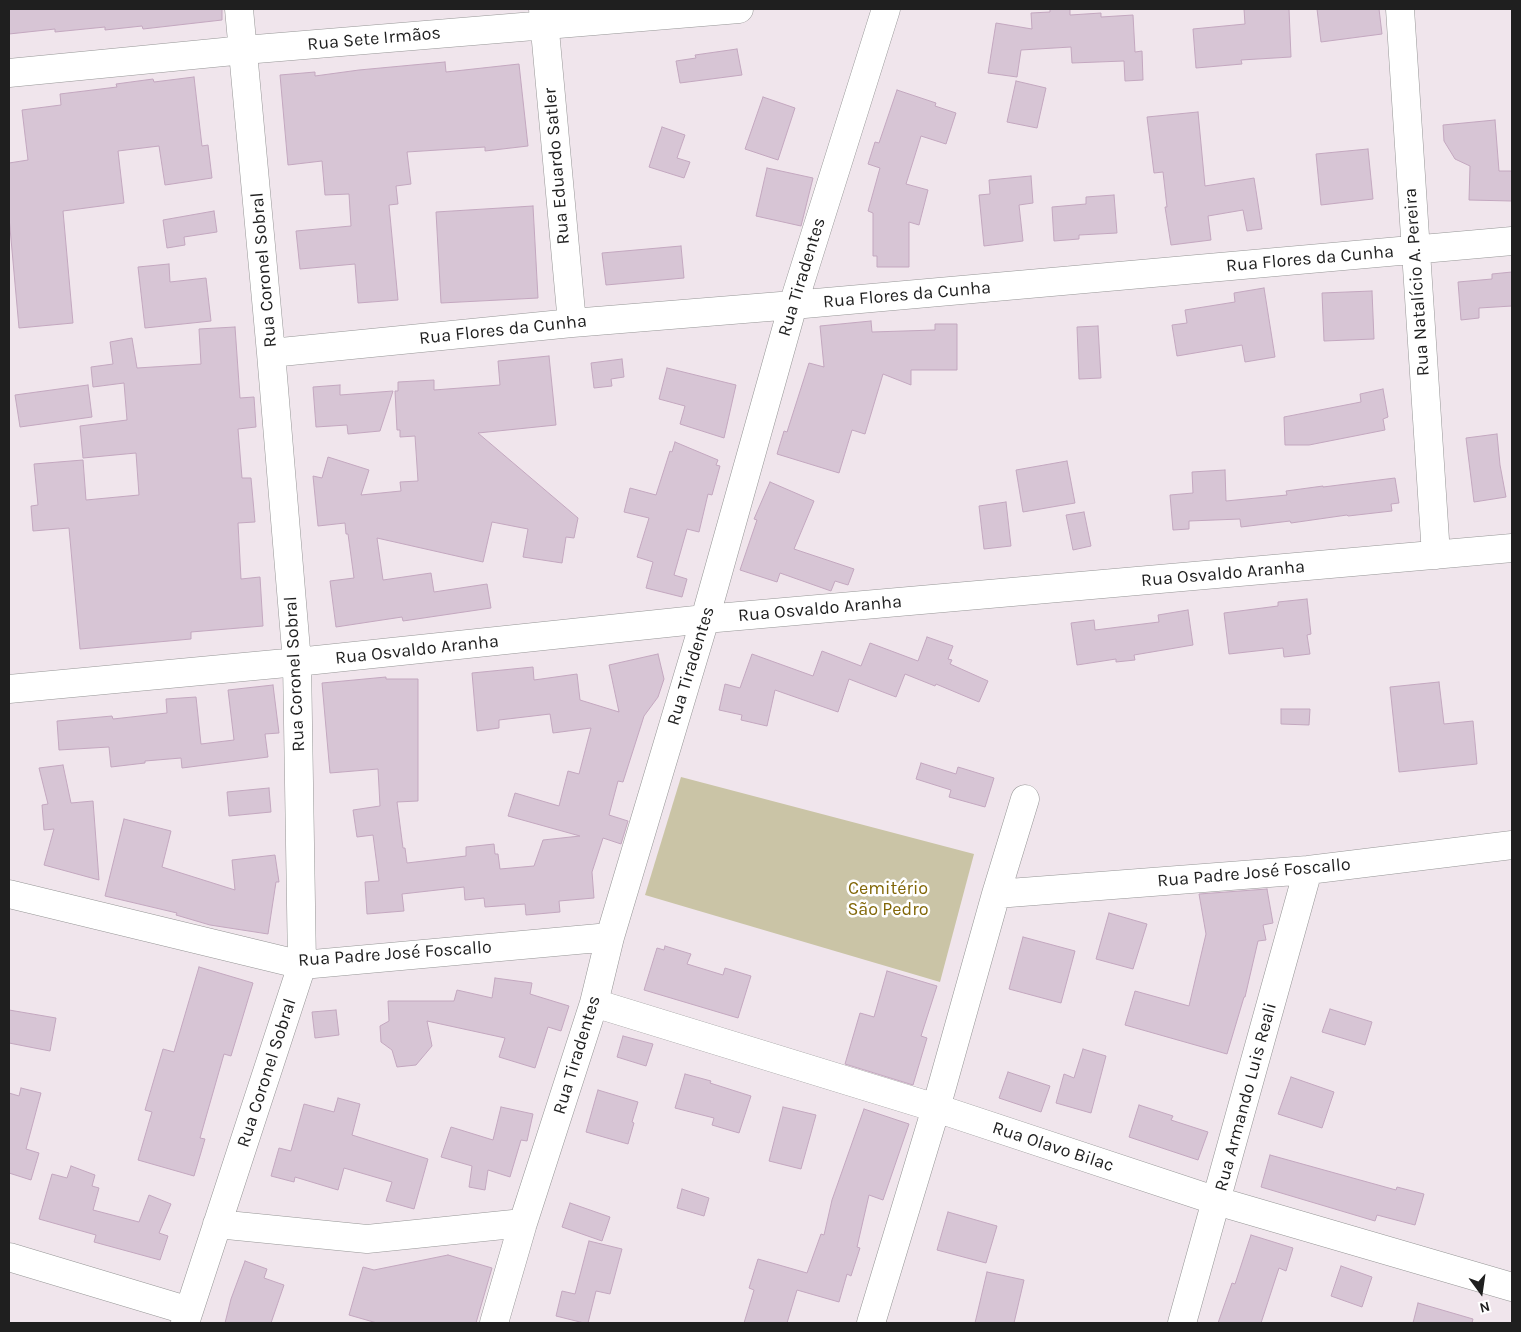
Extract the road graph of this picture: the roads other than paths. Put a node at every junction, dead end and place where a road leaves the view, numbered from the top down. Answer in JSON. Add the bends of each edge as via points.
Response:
{"nodes":[{"id":1,"x":240,"y":9,"type":"edge"},
{"id":2,"x":739,"y":9,"type":"edge"},
{"id":3,"x":886,"y":9,"type":"edge"},
{"id":4,"x":1400,"y":9,"type":"edge"},
{"id":5,"x":543,"y":17,"type":"edge"},
{"id":6,"x":244,"y":50,"type":"junction"},
{"id":7,"x":9,"y":73,"type":"edge"},
{"id":8,"x":1512,"y":241,"type":"edge"},
{"id":9,"x":1415,"y":250,"type":"junction"},
{"id":10,"x":793,"y":305,"type":"junction"},
{"id":11,"x":572,"y":322,"type":"junction"},
{"id":12,"x":271,"y":353,"type":"junction"},
{"id":13,"x":1512,"y":548,"type":"edge"},
{"id":14,"x":1436,"y":555,"type":"junction"},
{"id":15,"x":705,"y":619,"type":"junction"},
{"id":16,"x":298,"y":662,"type":"junction"},
{"id":17,"x":9,"y":689,"type":"edge"},
{"id":18,"x":1025,"y":799,"type":"dead end"},
{"id":19,"x":1512,"y":845,"type":"edge"},
{"id":20,"x":1308,"y":870,"type":"junction"},
{"id":21,"x":9,"y":894,"type":"edge"},
{"id":22,"x":996,"y":894,"type":"junction"},
{"id":23,"x":610,"y":937,"type":"junction"},
{"id":24,"x":302,"y":965,"type":"junction"},
{"id":25,"x":594,"y":1003,"type":"junction"},
{"id":26,"x":936,"y":1108,"type":"junction"},
{"id":27,"x":1217,"y":1202,"type":"junction"},
{"id":28,"x":523,"y":1223,"type":"junction"},
{"id":29,"x":218,"y":1224,"type":"junction"},
{"id":30,"x":9,"y":1257,"type":"edge"},
{"id":31,"x":1512,"y":1287,"type":"edge"},
{"id":32,"x":187,"y":1317,"type":"edge"},
{"id":33,"x":494,"y":1323,"type":"edge"},
{"id":34,"x":871,"y":1323,"type":"edge"},
{"id":35,"x":1182,"y":1323,"type":"edge"}],
"edges":[{"from":1,"to":6,"type":"street","name":"Rua Coronel Sobral"},
{"from":2,"to":5,"type":"street","name":"Rua Sete Irmãos"},
{"from":3,"to":10,"type":"street","name":"Rua Tiradentes"},
{"from":4,"to":9,"type":"street","name":"Rua Natalício A. Pereira"},
{"from":5,"to":6,"type":"street","name":"Rua Sete Irmãos"},
{"from":5,"to":11,"type":"street","name":"Rua Eduardo Satler"},
{"from":6,"to":7,"type":"street","name":"Rua Sete Irmãos"},
{"from":6,"to":12,"type":"street","name":"Rua Coronel Sobral"},
{"from":8,"to":9,"type":"street","name":"Rua Flores da Cunha"},
{"from":9,"to":10,"type":"street","name":"Rua Flores da Cunha"},
{"from":9,"to":14,"type":"street","name":"Rua Natalício A. Pereira"},
{"from":10,"to":11,"type":"street","name":"Rua Flores da Cunha"},
{"from":10,"to":15,"type":"street","name":"Rua Tiradentes"},
{"from":11,"to":12,"type":"street","name":"Rua Flores da Cunha"},
{"from":12,"to":16,"type":"street","name":"Rua Coronel Sobral"},
{"from":13,"to":14,"type":"street","name":"Rua Osvaldo Aranha"},
{"from":14,"to":15,"type":"street","name":"Rua Osvaldo Aranha"},
{"from":15,"to":16,"type":"street","name":"Rua Osvaldo Aranha"},
{"from":15,"to":23,"type":"street","name":"Rua Tiradentes"},
{"from":16,"to":17,"type":"street","name":"Rua Osvaldo Aranha"},
{"from":16,"to":24,"type":"street","name":"Rua Coronel Sobral"},
{"from":18,"to":22,"type":"street"},
{"from":19,"to":20,"type":"street","name":"Rua Padre José Foscallo"},
{"from":20,"to":22,"type":"street","name":"Rua Padre José Foscallo"},
{"from":20,"to":27,"type":"street","name":"Rua Armando Luis Reali"},
{"from":21,"to":24,"type":"street","name":"Rua Padre José Foscallo"},
{"from":22,"to":26,"type":"street"},
{"from":23,"to":24,"type":"street","name":"Rua Padre José Foscallo"},
{"from":23,"to":25,"type":"street","name":"Rua Tiradentes"},
{"from":24,"to":29,"type":"street","name":"Rua Coronel Sobral"},
{"from":25,"to":26,"type":"street","name":"Rua Olavo Bilac"},
{"from":25,"to":28,"type":"street","name":"Rua Tiradentes"},
{"from":26,"to":27,"type":"street","name":"Rua Olavo Bilac"},
{"from":26,"to":34,"type":"street"},
{"from":27,"to":31,"type":"street","name":"Rua Olavo Bilac"},
{"from":27,"to":35,"type":"street","name":"Rua Armando Luis Reali"},
{"from":28,"to":29,"type":"street","via":[[367,1239]]},
{"from":28,"to":33,"type":"street","name":"Rua Tiradentes"},
{"from":29,"to":32,"type":"street","name":"Rua Coronel Sobral"},
{"from":30,"to":32,"type":"street"}]}
